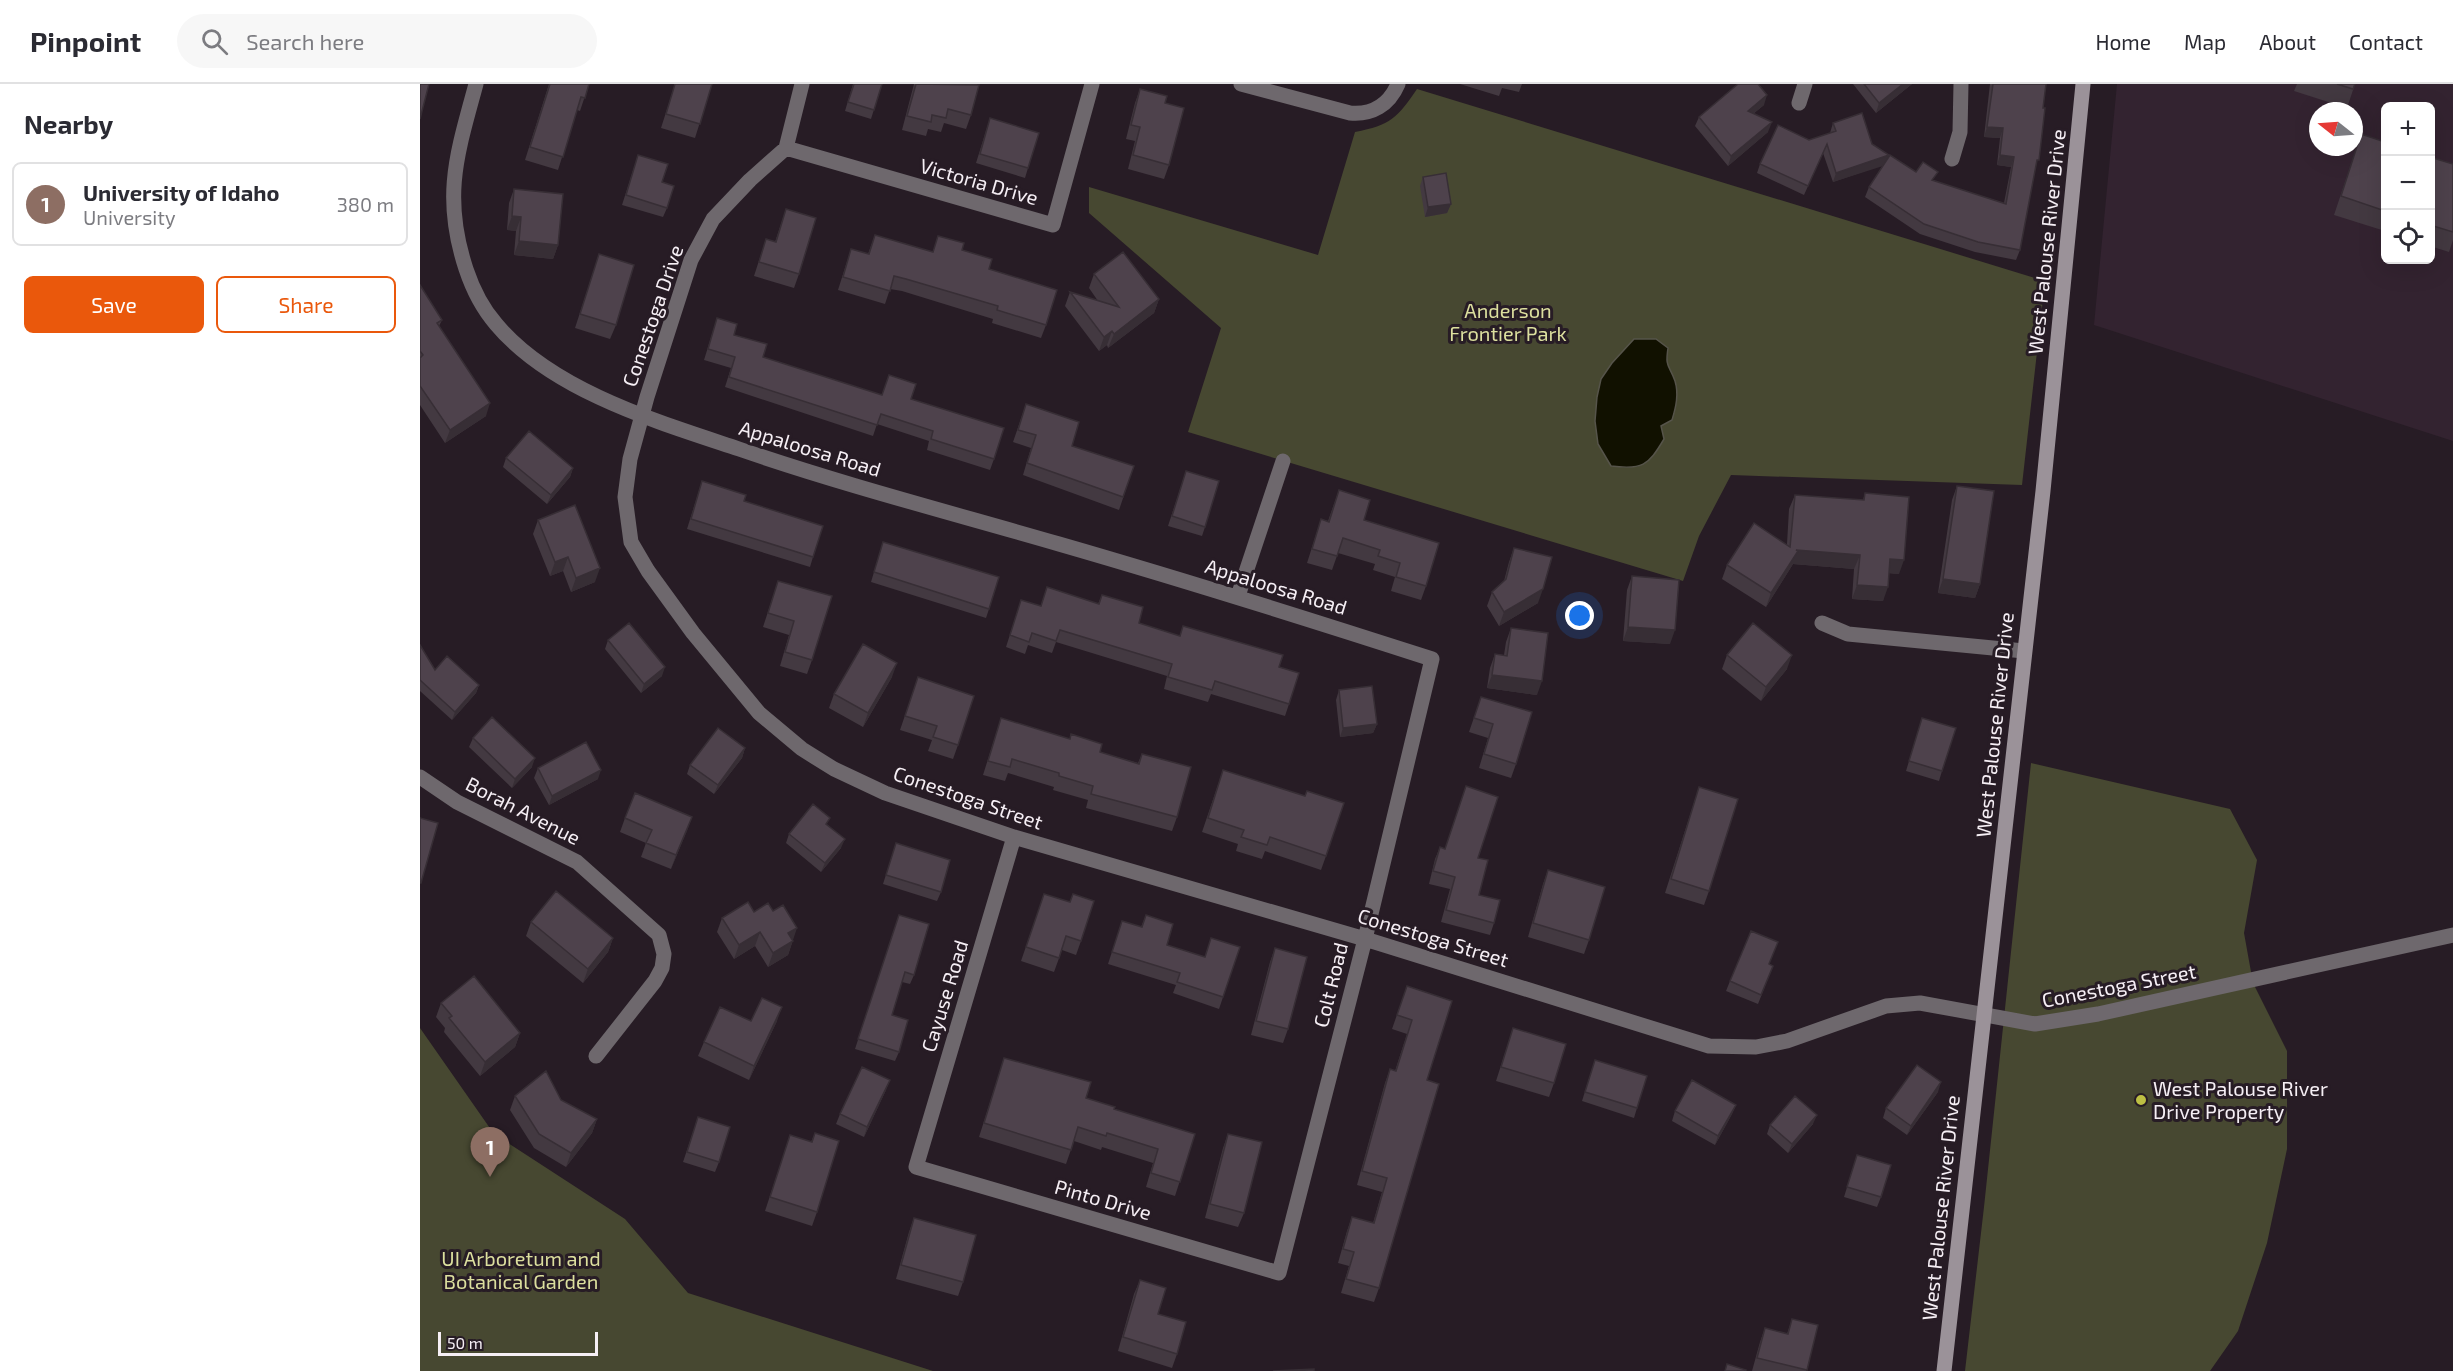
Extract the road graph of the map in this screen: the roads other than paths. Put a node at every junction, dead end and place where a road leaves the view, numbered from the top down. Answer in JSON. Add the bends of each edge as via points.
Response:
{"nodes":[{"id":1,"x":476,"y":84,"type":"edge"},
{"id":2,"x":802,"y":84,"type":"edge"},
{"id":3,"x":1092,"y":84,"type":"edge"},
{"id":4,"x":1241,"y":84,"type":"edge"},
{"id":5,"x":1398,"y":84,"type":"edge"},
{"id":6,"x":1805,"y":84,"type":"edge"},
{"id":7,"x":1961,"y":84,"type":"edge"},
{"id":8,"x":2083,"y":84,"type":"edge"},
{"id":9,"x":1799,"y":103,"type":"dead end"},
{"id":10,"x":786,"y":148,"type":"junction"},
{"id":11,"x":1952,"y":159,"type":"dead end"},
{"id":12,"x":642,"y":417,"type":"junction"},
{"id":13,"x":1283,"y":461,"type":"dead end"},
{"id":14,"x":1238,"y":596,"type":"junction"},
{"id":15,"x":1822,"y":623,"type":"dead end"},
{"id":16,"x":1375,"y":641,"type":"joint"},
{"id":17,"x":2024,"y":651,"type":"junction"},
{"id":18,"x":420,"y":777,"type":"edge"},
{"id":19,"x":1014,"y":837,"type":"junction"},
{"id":20,"x":2453,"y":935,"type":"edge"},
{"id":21,"x":1365,"y":939,"type":"junction"},
{"id":22,"x":1984,"y":1016,"type":"junction"},
{"id":23,"x":596,"y":1056,"type":"dead end"},
{"id":24,"x":916,"y":1167,"type":"joint"},
{"id":25,"x":1279,"y":1273,"type":"joint"},
{"id":26,"x":1944,"y":1371,"type":"edge"}],
"edges":[{"from":1,"to":12,"type":"street","name":"Appaloosa Road","via":[[456,160],[452,201],[456,240],[471,282],[493,321],[516,346],[552,371]]},
{"from":2,"to":10,"type":"street"},
{"from":3,"to":10,"type":"street","name":"Victoria Drive","via":[[1053,225]]},
{"from":4,"to":5,"type":"street","via":[[1362,114],[1376,110]]},
{"from":6,"to":9,"type":"street"},
{"from":7,"to":11,"type":"street","via":[[1960,132]]},
{"from":8,"to":17,"type":"street","name":"West Palouse River Drive"},
{"from":10,"to":12,"type":"street","name":"Conestoga Drive","via":[[713,219],[691,260]]},
{"from":12,"to":14,"type":"street","name":"Appaloosa Road","via":[[798,469]]},
{"from":12,"to":19,"type":"street","name":"Conestoga Street","via":[[630,459],[626,497],[631,542],[693,633],[759,713],[802,749],[834,769],[885,793]]},
{"from":13,"to":14,"type":"street"},
{"from":14,"to":16,"type":"street","name":"Appaloosa Road"},
{"from":15,"to":17,"type":"street","via":[[1848,634]]},
{"from":16,"to":21,"type":"street","name":"Colt Road","via":[[1432,659]]},
{"from":17,"to":22,"type":"street","name":"West Palouse River Drive"},
{"from":18,"to":23,"type":"street","name":"Borah Avenue","via":[[457,802],[577,862],[658,935],[664,954],[662,968]]},
{"from":19,"to":21,"type":"street","name":"Conestoga Street"},
{"from":19,"to":24,"type":"street","name":"Cayuse Road"},
{"from":20,"to":22,"type":"street","name":"Conestoga Street","via":[[2098,1014],[2035,1024]]},
{"from":21,"to":22,"type":"street","name":"Conestoga Street","via":[[1709,1046],[1756,1047],[1787,1041],[1886,1006],[1920,1003]]},
{"from":21,"to":25,"type":"street","name":"Colt Road"},
{"from":22,"to":26,"type":"street","name":"West Palouse River Drive"},
{"from":24,"to":25,"type":"street","name":"Pinto Drive"}]}
